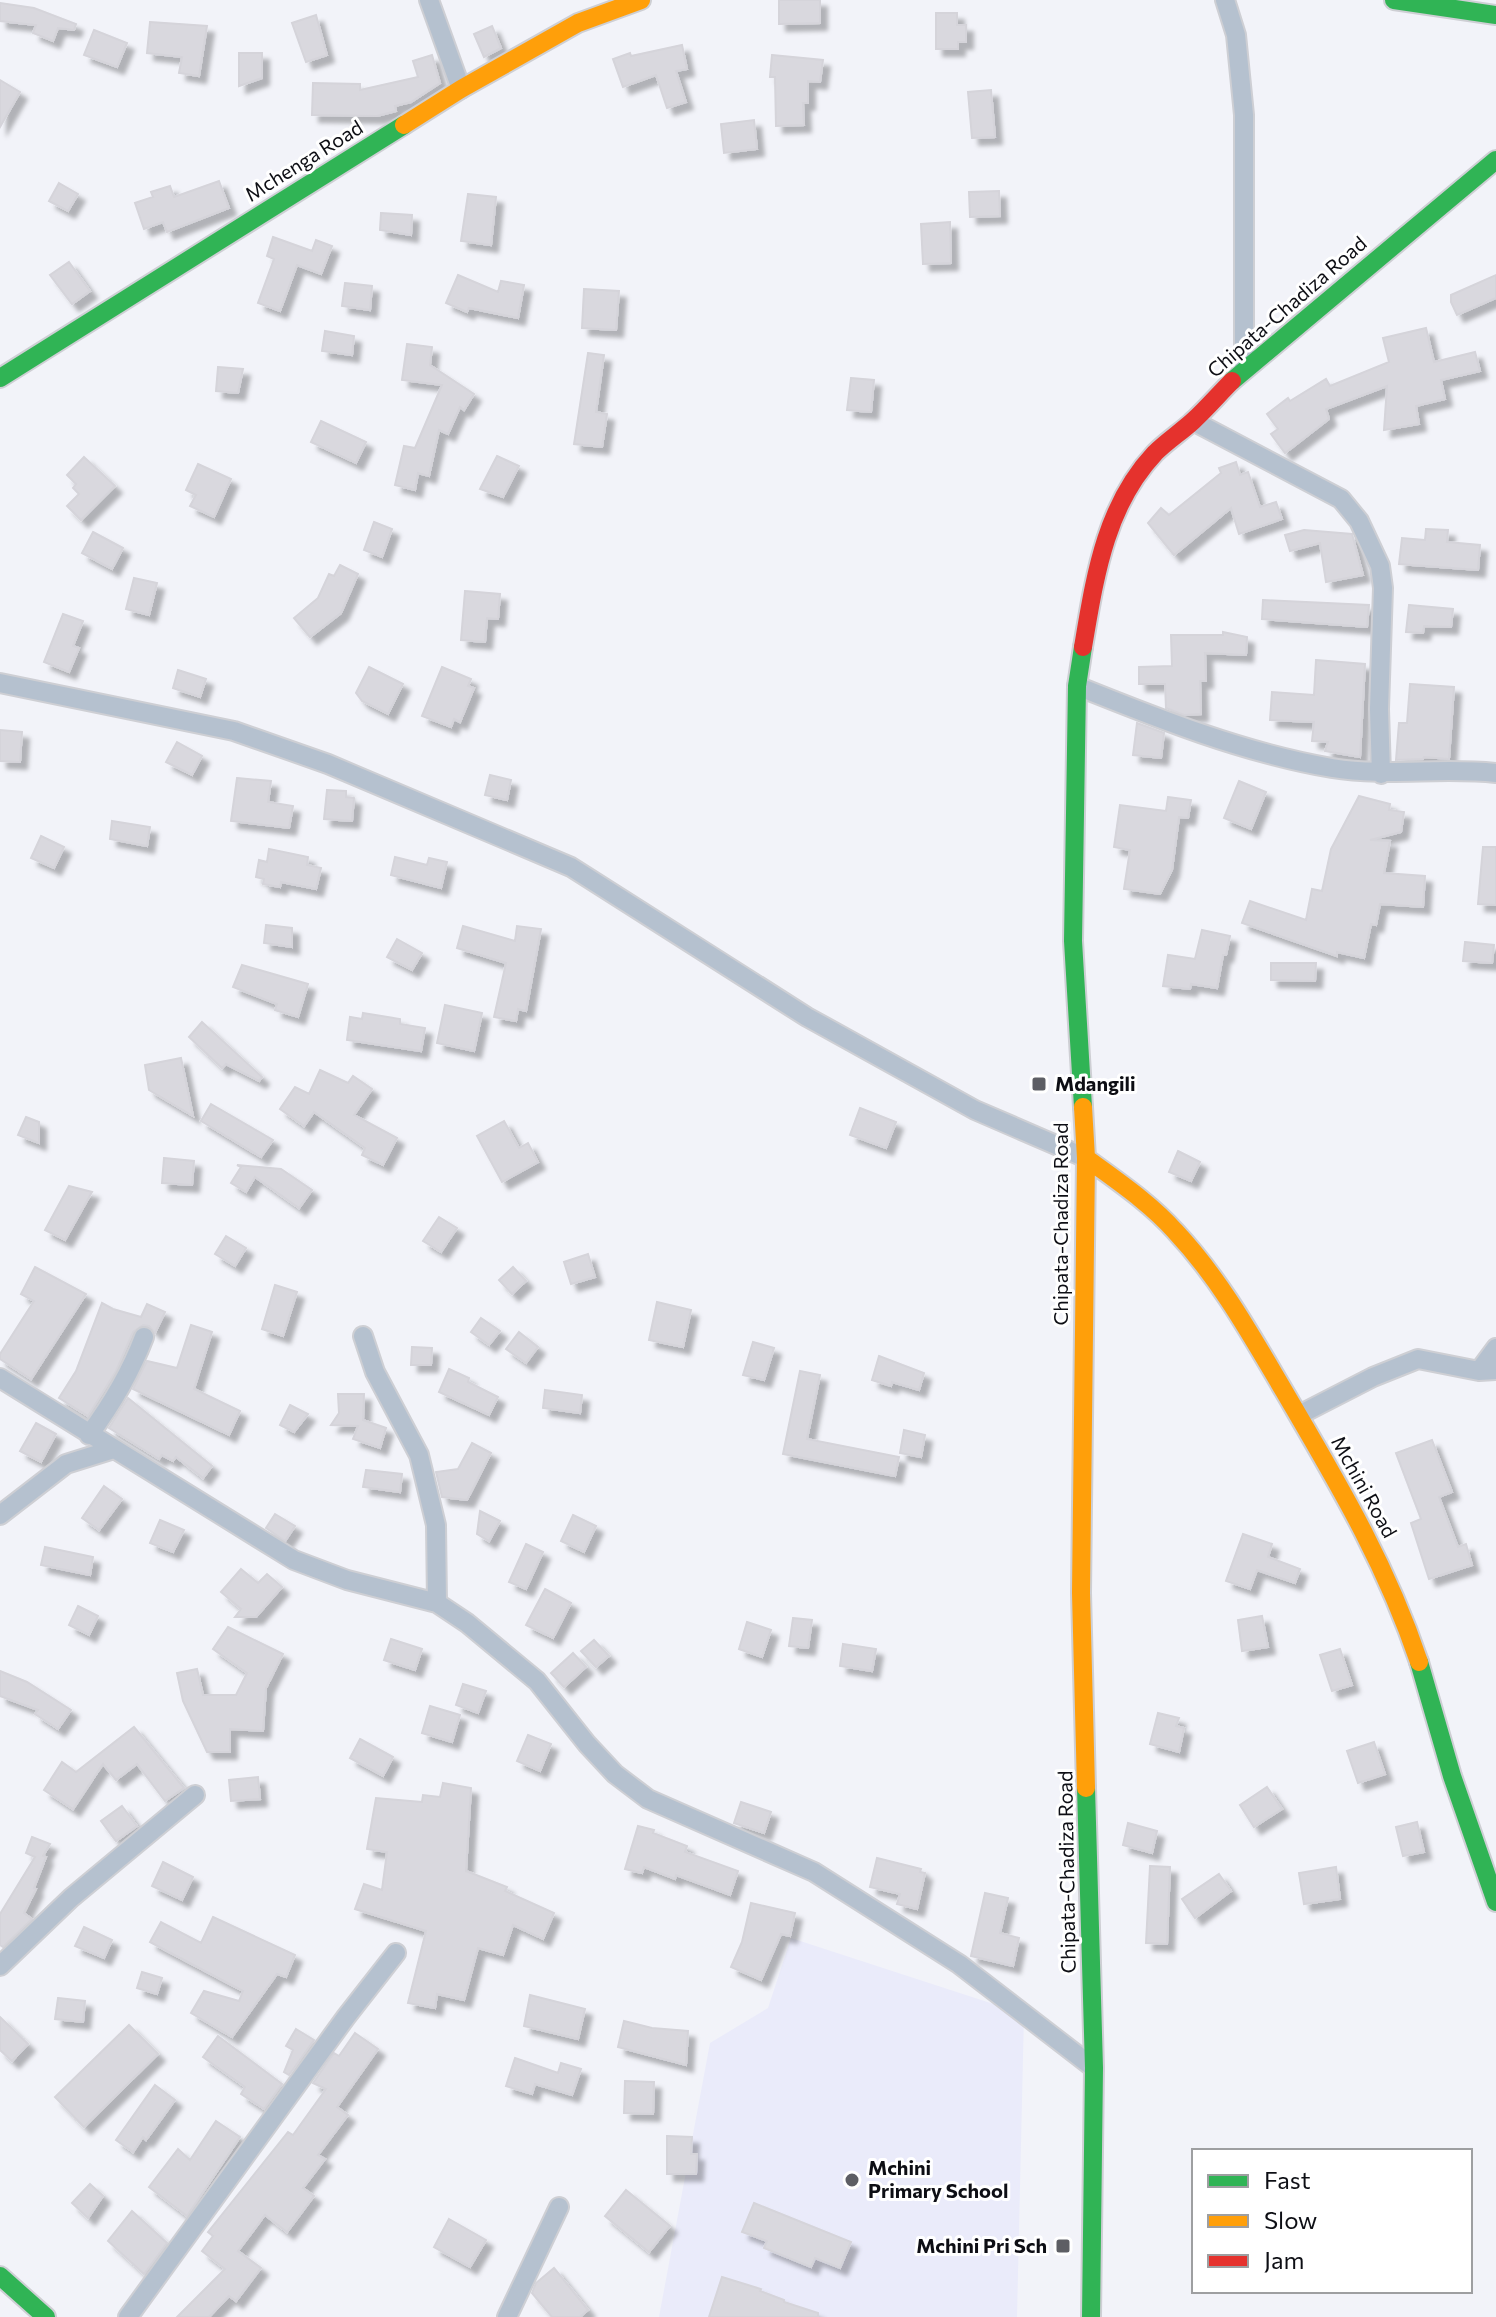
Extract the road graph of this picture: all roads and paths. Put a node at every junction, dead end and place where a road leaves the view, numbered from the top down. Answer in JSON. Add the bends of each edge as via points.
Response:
{"nodes":[{"id":1,"x":429,"y":0,"type":"edge"},
{"id":2,"x":641,"y":0,"type":"edge"},
{"id":3,"x":1225,"y":0,"type":"edge"},
{"id":4,"x":1394,"y":0,"type":"edge"},
{"id":5,"x":1496,"y":15,"type":"edge"},
{"id":6,"x":461,"y":89,"type":"junction"},
{"id":7,"x":1496,"y":160,"type":"edge"},
{"id":8,"x":1244,"y":368,"type":"junction"},
{"id":9,"x":0,"y":378,"type":"edge"},
{"id":10,"x":1193,"y":421,"type":"junction"},
{"id":11,"x":0,"y":683,"type":"edge"},
{"id":12,"x":1077,"y":686,"type":"junction"},
{"id":13,"x":1496,"y":773,"type":"edge"},
{"id":14,"x":1381,"y":774,"type":"junction"},
{"id":15,"x":1086,"y":1158,"type":"junction"},
{"id":16,"x":363,"y":1336,"type":"dead end"},
{"id":17,"x":144,"y":1337,"type":"dead end"},
{"id":18,"x":1496,"y":1348,"type":"edge"},
{"id":19,"x":1488,"y":1370,"type":"edge"},
{"id":20,"x":0,"y":1378,"type":"edge"},
{"id":21,"x":1299,"y":1415,"type":"junction"},
{"id":22,"x":89,"y":1435,"type":"junction"},
{"id":23,"x":114,"y":1449,"type":"junction"},
{"id":24,"x":0,"y":1515,"type":"edge"},
{"id":25,"x":437,"y":1603,"type":"junction"},
{"id":26,"x":195,"y":1795,"type":"dead end"},
{"id":27,"x":1496,"y":1902,"type":"edge"},
{"id":28,"x":396,"y":1953,"type":"dead end"},
{"id":29,"x":0,"y":1966,"type":"edge"},
{"id":30,"x":1094,"y":2068,"type":"junction"},
{"id":31,"x":559,"y":2207,"type":"dead end"},
{"id":32,"x":0,"y":2276,"type":"edge"},
{"id":33,"x":46,"y":2317,"type":"edge"},
{"id":34,"x":128,"y":2317,"type":"edge"},
{"id":35,"x":507,"y":2317,"type":"edge"},
{"id":36,"x":1091,"y":2317,"type":"edge"}],
"edges":[{"from":1,"to":6,"type":"street"},
{"from":2,"to":6,"type":"main road","name":"Mchenga Road","via":[[578,23]]},
{"from":3,"to":8,"type":"street","via":[[1236,35],[1244,115]]},
{"from":4,"to":5,"type":"main road"},
{"from":6,"to":9,"type":"main road","name":"Mchenga Road"},
{"from":7,"to":8,"type":"main road","name":"Chipata-Chadiza Road"},
{"from":8,"to":10,"type":"main road","name":"Chipata-Chadiza Road"},
{"from":10,"to":12,"type":"main road","name":"Chipata-Chadiza Road","via":[[1156,452],[1128,488],[1110,526],[1096,570]]},
{"from":10,"to":14,"type":"street","via":[[1341,499],[1359,521],[1380,566],[1383,588]]},
{"from":11,"to":15,"type":"street","via":[[234,731],[328,764],[571,867],[807,1017],[975,1110]]},
{"from":12,"to":14,"type":"street","via":[[1232,744]]},
{"from":12,"to":15,"type":"main road","name":"Chipata-Chadiza Road","via":[[1073,941]]},
{"from":13,"to":14,"type":"street","via":[[1457,769]]},
{"from":15,"to":21,"type":"main road","name":"Mchini Road","via":[[1138,1196],[1202,1261]]},
{"from":15,"to":30,"type":"main road","name":"Chipata-Chadiza Road","via":[[1081,1593]]},
{"from":16,"to":25,"type":"street","via":[[375,1372],[419,1455],[436,1525]]},
{"from":17,"to":22,"type":"street","via":[[131,1371]]},
{"from":18,"to":19,"type":"street"},
{"from":19,"to":21,"type":"street","via":[[1418,1359]]},
{"from":20,"to":22,"type":"street"},
{"from":21,"to":27,"type":"main road","name":"Mchini Road","via":[[1389,1580]]},
{"from":22,"to":23,"type":"street"},
{"from":23,"to":24,"type":"street","via":[[66,1464]]},
{"from":23,"to":25,"type":"street","via":[[294,1560]]},
{"from":25,"to":30,"type":"street","via":[[537,1681],[615,1774],[648,1799],[814,1872],[959,1964]]},
{"from":26,"to":29,"type":"street","via":[[71,1898]]},
{"from":28,"to":34,"type":"street"},
{"from":30,"to":36,"type":"main road","name":"Chipata-Chadiza Road"},
{"from":31,"to":35,"type":"street"},
{"from":32,"to":33,"type":"main road"}]}
